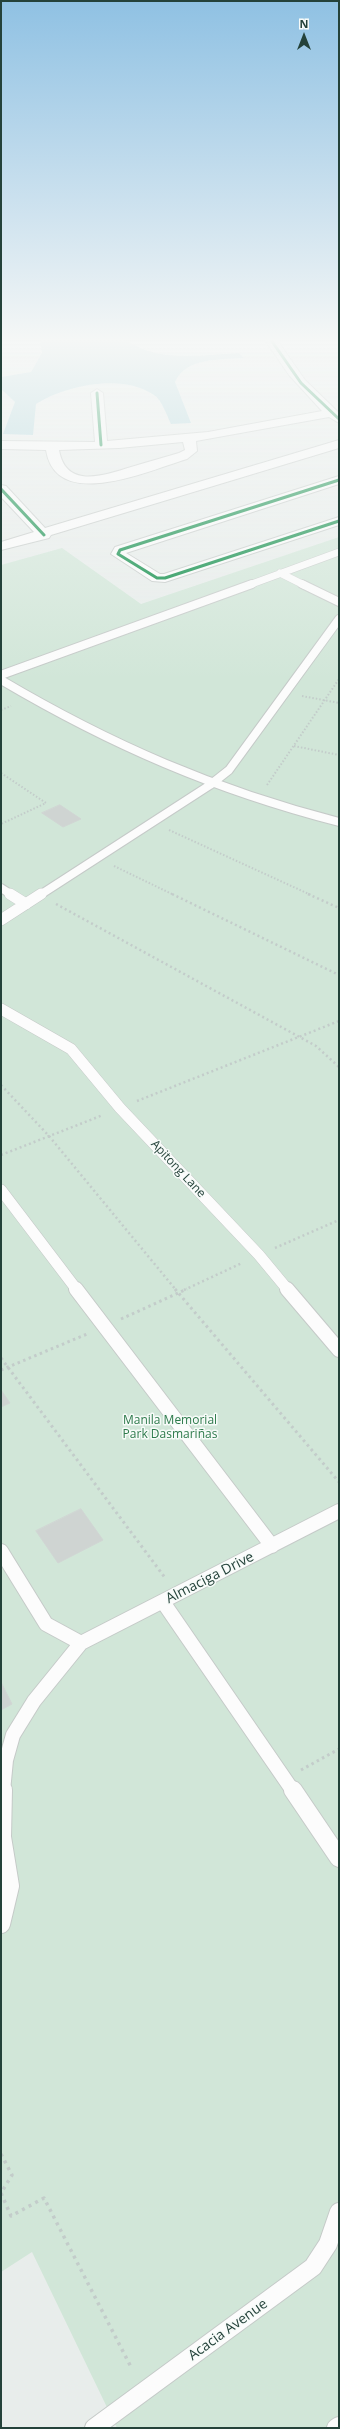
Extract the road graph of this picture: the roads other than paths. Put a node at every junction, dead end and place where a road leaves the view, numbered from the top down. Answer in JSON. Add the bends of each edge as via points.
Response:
{"nodes":[{"id":1,"x":53,"y":453,"type":"edge"},
{"id":2,"x":187,"y":453,"type":"edge"},
{"id":3,"x":309,"y":453,"type":"edge"},
{"id":4,"x":339,"y":480,"type":"edge"},
{"id":5,"x":1,"y":489,"type":"edge"},
{"id":6,"x":339,"y":521,"type":"edge"},
{"id":7,"x":44,"y":535,"type":"junction"},
{"id":8,"x":1,"y":546,"type":"edge"},
{"id":9,"x":339,"y":552,"type":"edge"},
{"id":10,"x":280,"y":573,"type":"junction"},
{"id":11,"x":339,"y":602,"type":"edge"},
{"id":12,"x":339,"y":619,"type":"edge"},
{"id":13,"x":1,"y":675,"type":"edge"},
{"id":14,"x":1,"y":680,"type":"edge"},
{"id":15,"x":210,"y":785,"type":"junction"},
{"id":16,"x":339,"y":822,"type":"edge"},
{"id":17,"x":1,"y":888,"type":"edge"},
{"id":18,"x":26,"y":904,"type":"junction"},
{"id":19,"x":1,"y":920,"type":"edge"},
{"id":20,"x":1,"y":1009,"type":"edge"},
{"id":21,"x":1,"y":1190,"type":"edge"},
{"id":22,"x":339,"y":1350,"type":"edge"},
{"id":23,"x":339,"y":1511,"type":"edge"},
{"id":24,"x":272,"y":1546,"type":"junction"},
{"id":25,"x":1,"y":1551,"type":"edge"},
{"id":26,"x":163,"y":1602,"type":"junction"},
{"id":27,"x":81,"y":1643,"type":"junction"},
{"id":28,"x":339,"y":1858,"type":"edge"},
{"id":29,"x":1,"y":1924,"type":"edge"},
{"id":30,"x":339,"y":2212,"type":"edge"},
{"id":31,"x":339,"y":2426,"type":"edge"},
{"id":32,"x":94,"y":2428,"type":"edge"},
{"id":33,"x":336,"y":2428,"type":"edge"}],
"edges":[{"from":1,"to":2,"type":"street","via":[[54,462],[68,477],[88,481],[101,480]]},
{"from":3,"to":7,"type":"street"},
{"from":4,"to":6,"type":"street","via":[[120,550],[118,554],[157,578],[165,578]]},
{"from":5,"to":7,"type":"street"},
{"from":7,"to":8,"type":"street"},
{"from":9,"to":10,"type":"lane"},
{"from":10,"to":11,"type":"lane"},
{"from":10,"to":13,"type":"lane"},
{"from":12,"to":15,"type":"lane","via":[[229,770]]},
{"from":14,"to":15,"type":"lane","via":[[118,745]]},
{"from":15,"to":16,"type":"lane"},
{"from":15,"to":18,"type":"lane"},
{"from":17,"to":18,"type":"lane"},
{"from":18,"to":19,"type":"lane"},
{"from":20,"to":22,"type":"lane","name":"Apitong Lane","via":[[71,1049],[120,1108],[259,1255]]},
{"from":21,"to":24,"type":"lane"},
{"from":23,"to":24,"type":"lane","name":"Almaciga Drive"},
{"from":24,"to":26,"type":"lane","name":"Almaciga Drive"},
{"from":25,"to":27,"type":"lane","via":[[46,1624]]},
{"from":26,"to":27,"type":"lane","name":"Almaciga Drive"},
{"from":26,"to":28,"type":"lane"},
{"from":27,"to":29,"type":"lane","name":"Almaciga Drive","via":[[34,1701],[13,1735],[6,1760],[1,1808],[2,1837],[10,1886]]},
{"from":30,"to":32,"type":"lane","name":"Acacia Avenue","via":[[328,2244],[313,2267]]},
{"from":31,"to":33,"type":"lane"}]}
